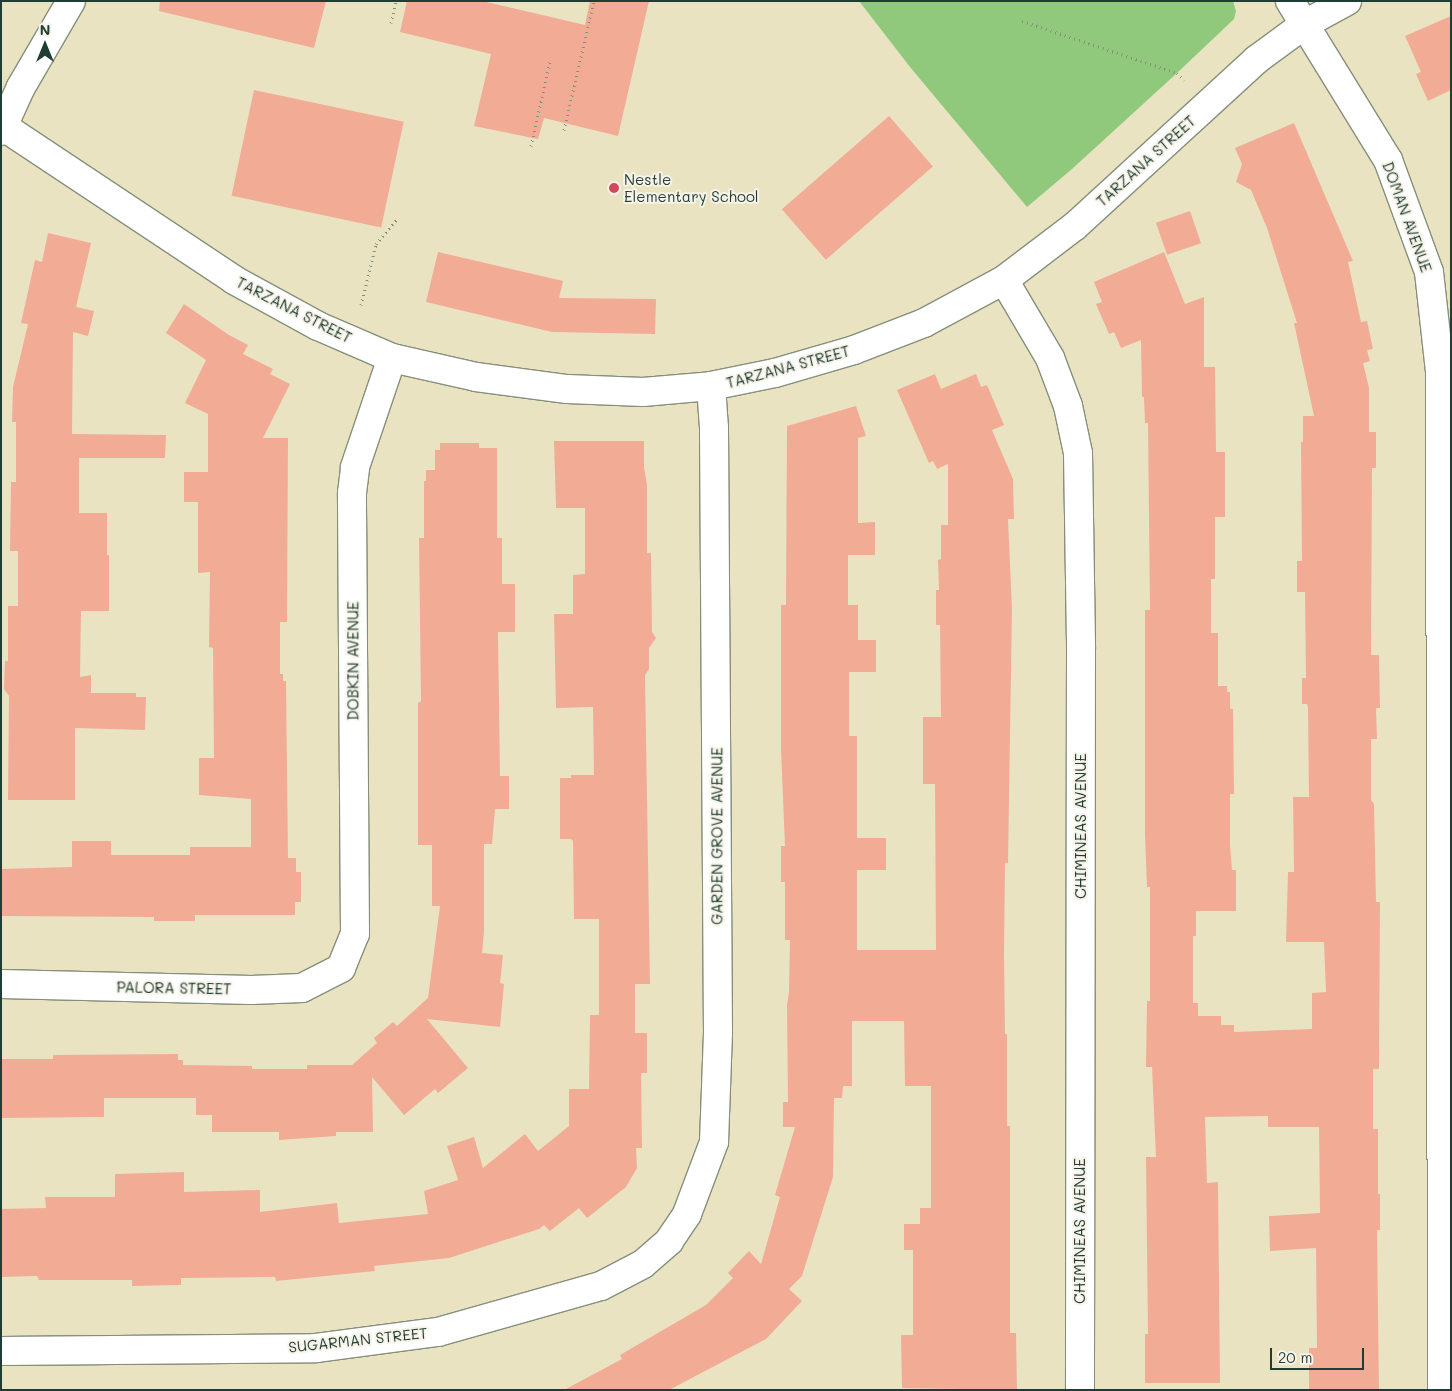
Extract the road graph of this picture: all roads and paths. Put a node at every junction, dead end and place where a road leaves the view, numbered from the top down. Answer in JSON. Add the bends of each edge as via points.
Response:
{"nodes":[{"id":1,"x":71,"y":1,"type":"edge"},
{"id":2,"x":396,"y":1,"type":"edge"},
{"id":3,"x":594,"y":1,"type":"edge"},
{"id":4,"x":1290,"y":1,"type":"edge"},
{"id":5,"x":1347,"y":1,"type":"edge"},
{"id":6,"x":1022,"y":21,"type":"dead end"},
{"id":7,"x":390,"y":23,"type":"dead end"},
{"id":8,"x":1306,"y":24,"type":"junction"},
{"id":9,"x":550,"y":61,"type":"dead end"},
{"id":10,"x":1184,"y":80,"type":"dead end"},
{"id":11,"x":2,"y":127,"type":"edge"},
{"id":12,"x":564,"y":130,"type":"dead end"},
{"id":13,"x":531,"y":146,"type":"dead end"},
{"id":14,"x":398,"y":219,"type":"dead end"},
{"id":15,"x":1004,"y":280,"type":"junction"},
{"id":16,"x":361,"y":306,"type":"dead end"},
{"id":17,"x":392,"y":358,"type":"junction"},
{"id":18,"x":711,"y":386,"type":"junction"},
{"id":19,"x":341,"y":968,"type":"joint"},
{"id":20,"x":1,"y":984,"type":"edge"},
{"id":21,"x":643,"y":1264,"type":"joint"},
{"id":22,"x":1,"y":1351,"type":"edge"},
{"id":23,"x":1080,"y":1390,"type":"edge"},
{"id":24,"x":1442,"y":1390,"type":"edge"}],
"edges":[{"from":1,"to":11,"type":"street","via":[[21,87]]},
{"from":2,"to":7,"type":"path"},
{"from":3,"to":12,"type":"path"},
{"from":4,"to":8,"type":"street","name":"DOMAN AVENUE"},
{"from":5,"to":8,"type":"street","name":"TARZANA STREET"},
{"from":6,"to":10,"type":"path","via":[[1177,73]]},
{"from":8,"to":15,"type":"street","name":"TARZANA STREET","via":[[1256,60],[1075,226]]},
{"from":8,"to":24,"type":"street","name":"DOMAN AVENUE","via":[[1388,160],[1429,272],[1440,372]]},
{"from":9,"to":13,"type":"path"},
{"from":11,"to":17,"type":"street","name":"TARZANA STREET","via":[[234,280],[318,326]]},
{"from":14,"to":16,"type":"path","via":[[376,244]]},
{"from":15,"to":18,"type":"street","name":"TARZANA STREET","via":[[924,323],[854,350],[775,373]]},
{"from":15,"to":23,"type":"street","name":"CHIMINEAS AVENUE","via":[[1050,358],[1068,406],[1078,453],[1081,649]]},
{"from":17,"to":18,"type":"street","name":"TARZANA STREET","via":[[476,378],[567,390],[643,392]]},
{"from":17,"to":19,"type":"street","name":"DOBKIN AVENUE","via":[[355,467],[352,493],[355,934]]},
{"from":18,"to":21,"type":"street","name":"GARDEN GROVE AVENUE","via":[[718,1033],[714,1142],[687,1214],[669,1241]]},
{"from":19,"to":20,"type":"street","name":"PALORA STREET","via":[[302,988],[251,990]]},
{"from":21,"to":22,"type":"street","name":"SUGARMAN STREET","via":[[601,1286],[438,1332],[316,1348]]}]}
